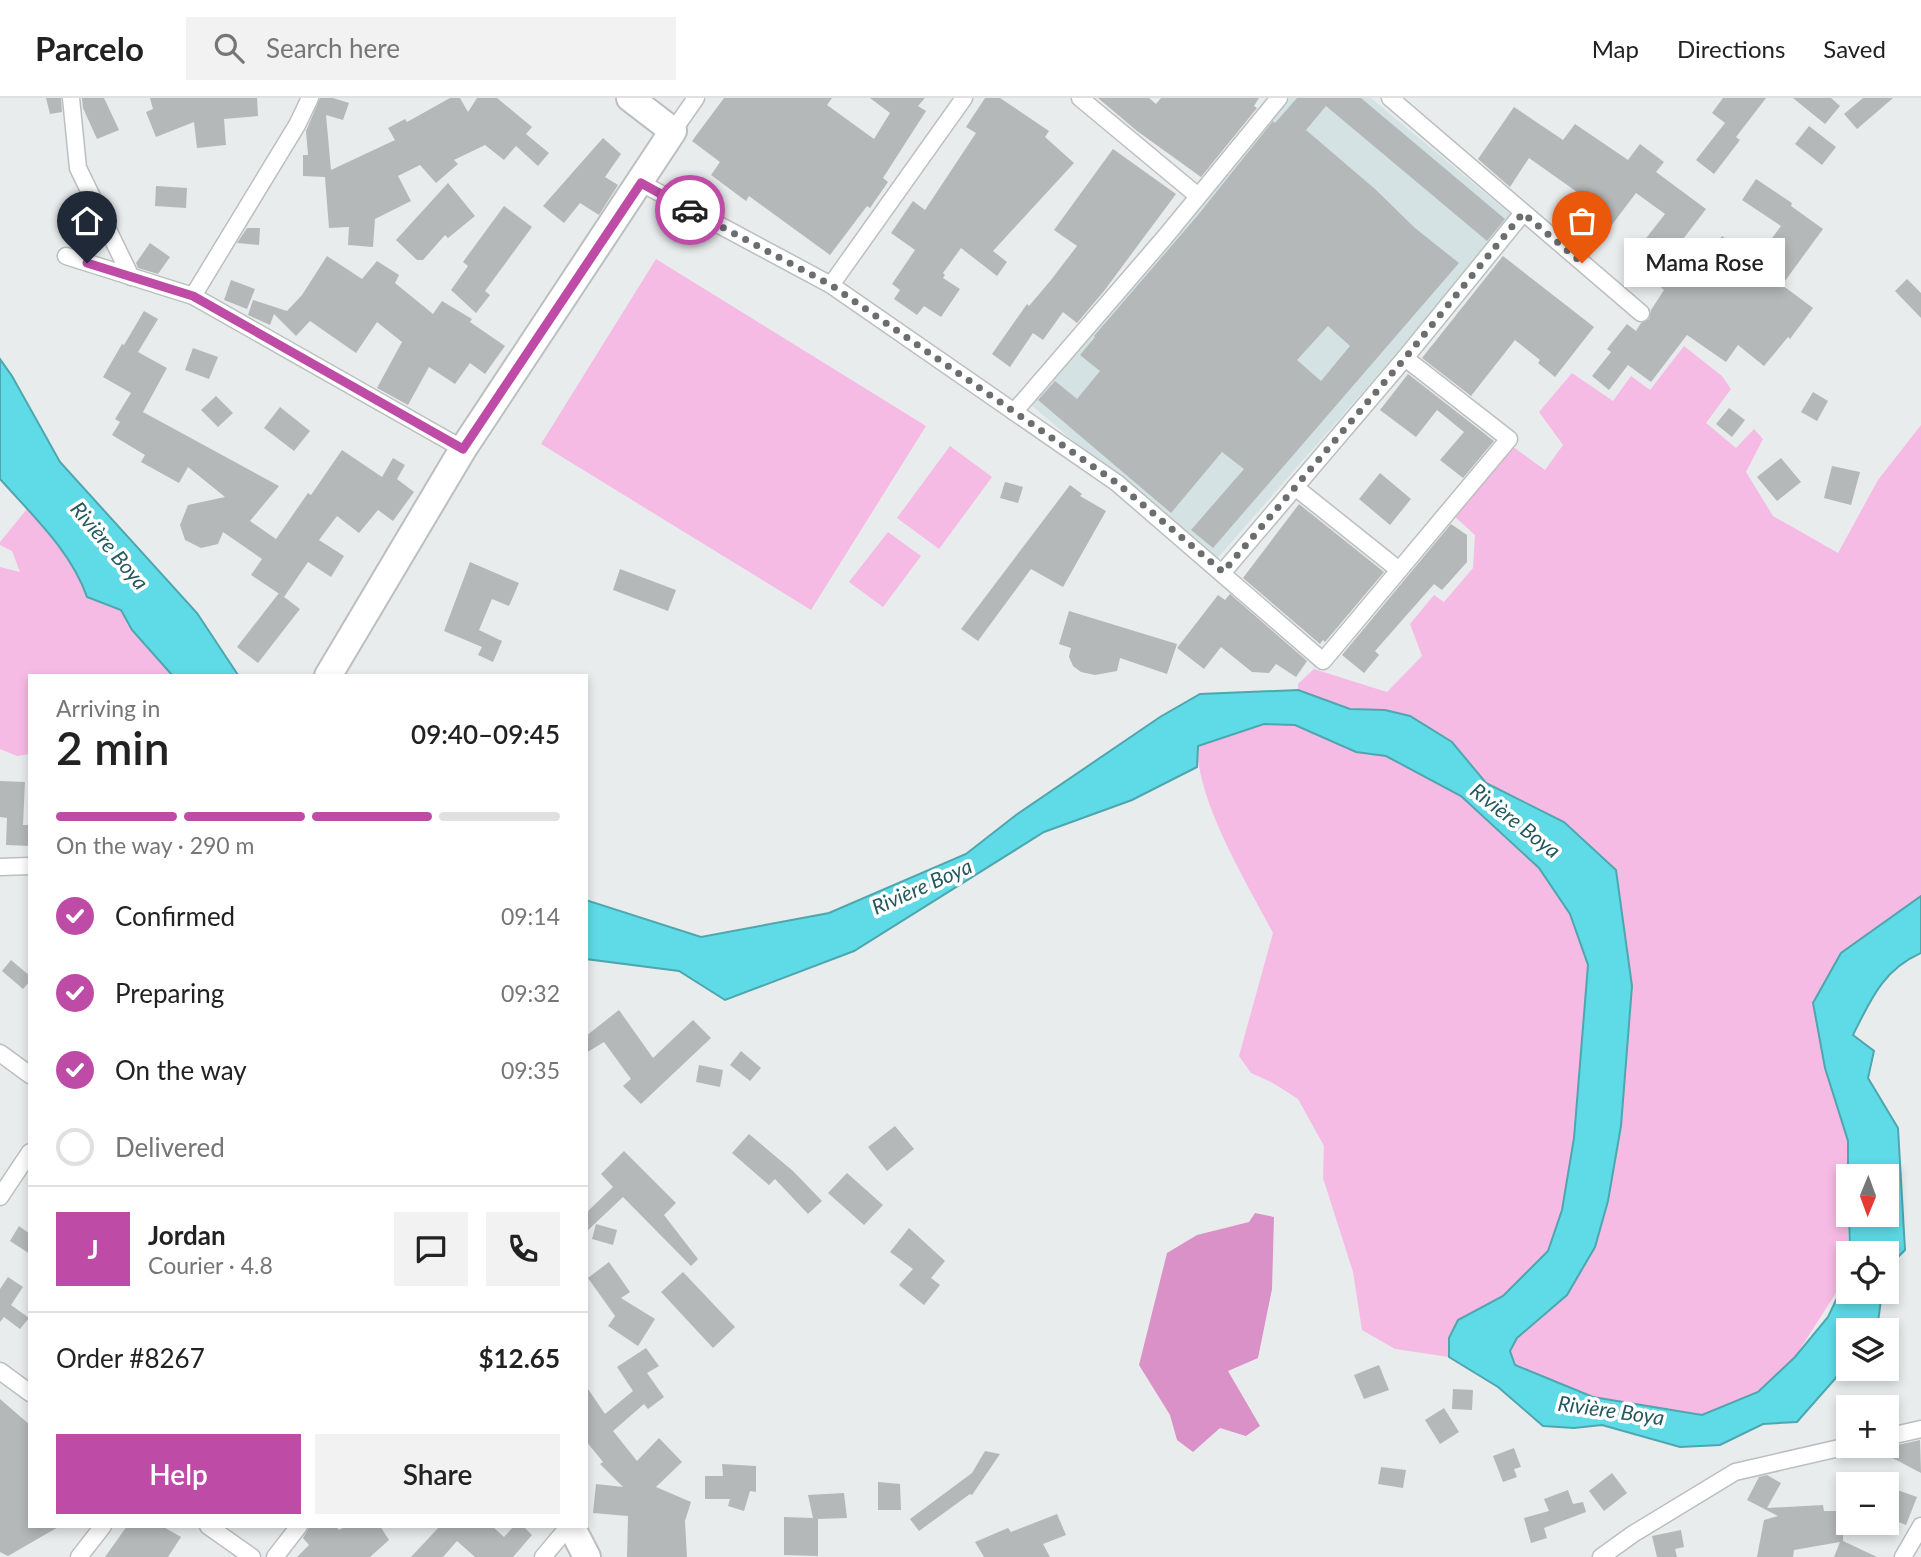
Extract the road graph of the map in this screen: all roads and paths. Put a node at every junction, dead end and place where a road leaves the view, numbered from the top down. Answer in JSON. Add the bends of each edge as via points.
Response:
{"nodes":[{"id":1,"x":71,"y":98,"type":"edge"},
{"id":2,"x":310,"y":98,"type":"edge"},
{"id":3,"x":630,"y":98,"type":"edge"},
{"id":4,"x":696,"y":98,"type":"edge"},
{"id":5,"x":964,"y":98,"type":"edge"},
{"id":6,"x":1080,"y":98,"type":"edge"},
{"id":7,"x":1279,"y":98,"type":"edge"},
{"id":8,"x":1390,"y":98,"type":"edge"},
{"id":9,"x":674,"y":131,"type":"junction"},
{"id":10,"x":641,"y":183,"type":"junction"},
{"id":11,"x":1198,"y":196,"type":"junction"},
{"id":12,"x":1523,"y":213,"type":"junction"},
{"id":13,"x":66,"y":257,"type":"dead end"},
{"id":14,"x":131,"y":277,"type":"junction"},
{"id":15,"x":831,"y":285,"type":"junction"},
{"id":16,"x":193,"y":296,"type":"junction"},
{"id":17,"x":1641,"y":313,"type":"dead end"},
{"id":18,"x":1405,"y":358,"type":"junction"},
{"id":19,"x":1014,"y":412,"type":"junction"},
{"id":20,"x":463,"y":449,"type":"junction"},
{"id":21,"x":1295,"y":487,"type":"junction"},
{"id":22,"x":1399,"y":570,"type":"junction"},
{"id":23,"x":1223,"y":572,"type":"junction"},
{"id":24,"x":329,"y":674,"type":"edge"},
{"id":25,"x":28,"y":866,"type":"edge"},
{"id":26,"x":0,"y":867,"type":"edge"},
{"id":27,"x":0,"y":1053,"type":"edge"},
{"id":28,"x":28,"y":1074,"type":"edge"},
{"id":29,"x":28,"y":1155,"type":"edge"},
{"id":30,"x":0,"y":1196,"type":"edge"},
{"id":31,"x":0,"y":1371,"type":"edge"},
{"id":32,"x":28,"y":1392,"type":"edge"},
{"id":33,"x":1921,"y":1429,"type":"edge"},
{"id":34,"x":1899,"y":1434,"type":"edge"},
{"id":35,"x":1836,"y":1449,"type":"edge"},
{"id":36,"x":1921,"y":1526,"type":"edge"},
{"id":37,"x":101,"y":1528,"type":"edge"},
{"id":38,"x":211,"y":1528,"type":"edge"},
{"id":39,"x":297,"y":1528,"type":"edge"},
{"id":40,"x":568,"y":1528,"type":"edge"},
{"id":41,"x":571,"y":1528,"type":"edge"},
{"id":42,"x":79,"y":1557,"type":"edge"},
{"id":43,"x":251,"y":1557,"type":"edge"},
{"id":44,"x":275,"y":1557,"type":"edge"},
{"id":45,"x":543,"y":1557,"type":"edge"},
{"id":46,"x":587,"y":1557,"type":"edge"},
{"id":47,"x":1601,"y":1557,"type":"edge"},
{"id":48,"x":1903,"y":1557,"type":"edge"}],
"edges":[{"from":1,"to":14,"type":"street","via":[[78,167]]},
{"from":2,"to":16,"type":"street"},
{"from":3,"to":9,"type":"highway"},
{"from":4,"to":9,"type":"street"},
{"from":5,"to":15,"type":"street"},
{"from":6,"to":11,"type":"street"},
{"from":7,"to":11,"type":"street"},
{"from":8,"to":12,"type":"street"},
{"from":9,"to":10,"type":"highway"},
{"from":10,"to":15,"type":"street"},
{"from":10,"to":20,"type":"highway"},
{"from":11,"to":19,"type":"street"},
{"from":12,"to":17,"type":"street"},
{"from":12,"to":18,"type":"street"},
{"from":13,"to":14,"type":"street"},
{"from":14,"to":16,"type":"street"},
{"from":15,"to":19,"type":"street"},
{"from":16,"to":20,"type":"street"},
{"from":18,"to":21,"type":"street"},
{"from":18,"to":22,"type":"street","via":[[1509,439]]},
{"from":19,"to":23,"type":"street","via":[[1117,483]]},
{"from":20,"to":24,"type":"highway"},
{"from":21,"to":22,"type":"street"},
{"from":21,"to":23,"type":"street"},
{"from":22,"to":23,"type":"street","via":[[1323,661]]},
{"from":25,"to":26,"type":"street"},
{"from":27,"to":28,"type":"street"},
{"from":29,"to":30,"type":"street"},
{"from":31,"to":32,"type":"street"},
{"from":33,"to":34,"type":"street"},
{"from":35,"to":47,"type":"street","via":[[1735,1472]]},
{"from":36,"to":48,"type":"street"},
{"from":37,"to":42,"type":"street"},
{"from":38,"to":43,"type":"street"},
{"from":39,"to":44,"type":"street"},
{"from":40,"to":45,"type":"street"},
{"from":41,"to":46,"type":"highway"}]}
